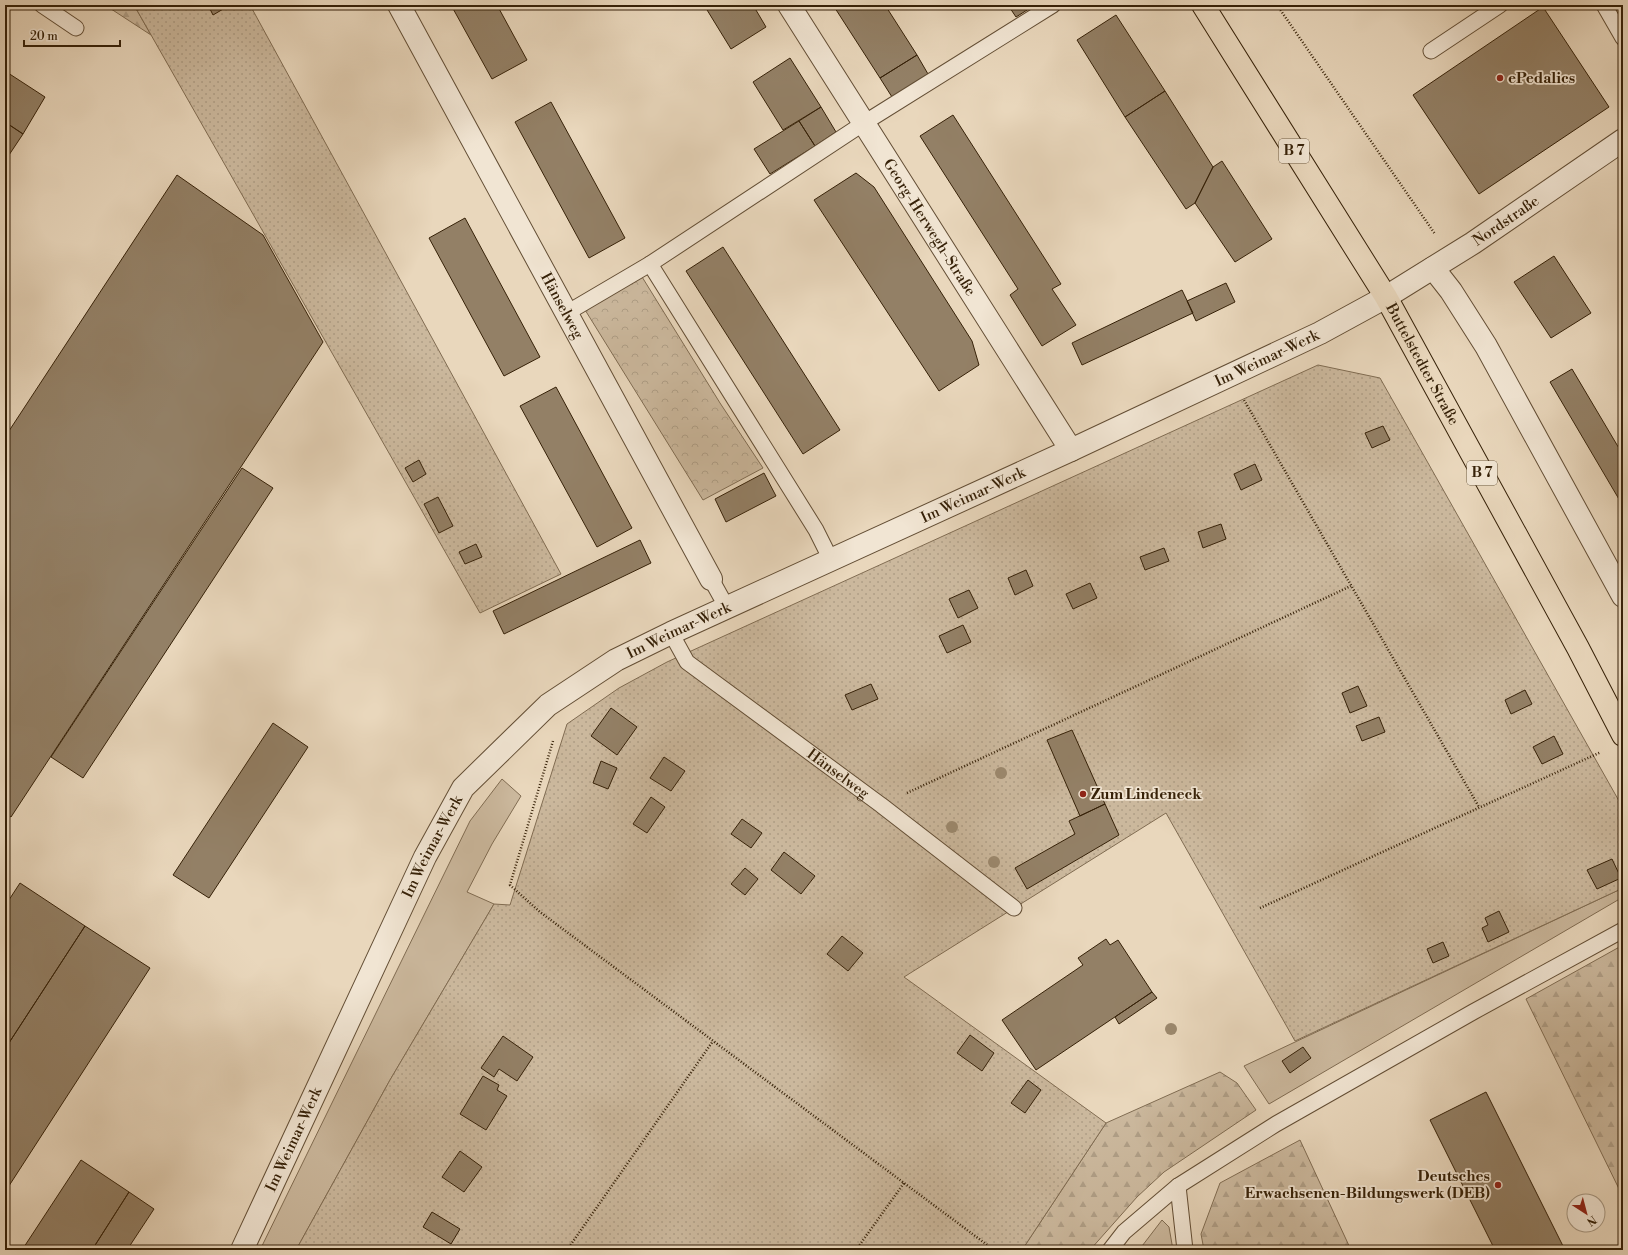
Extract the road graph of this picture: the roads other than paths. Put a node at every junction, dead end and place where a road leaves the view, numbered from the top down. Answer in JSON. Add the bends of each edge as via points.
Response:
{"nodes":[{"id":1,"x":42,"y":5,"type":"edge"},
{"id":2,"x":399,"y":5,"type":"edge"},
{"id":3,"x":789,"y":5,"type":"edge"},
{"id":4,"x":1053,"y":5,"type":"edge"},
{"id":5,"x":1202,"y":5,"type":"edge"},
{"id":6,"x":1500,"y":5,"type":"edge"},
{"id":7,"x":1604,"y":5,"type":"edge"},
{"id":8,"x":76,"y":28,"type":"dead end"},
{"id":9,"x":1623,"y":38,"type":"edge"},
{"id":10,"x":1431,"y":51,"type":"dead end"},
{"id":11,"x":864,"y":123,"type":"junction"},
{"id":12,"x":1623,"y":140,"type":"edge"},
{"id":13,"x":650,"y":264,"type":"junction"},
{"id":14,"x":1433,"y":268,"type":"junction"},
{"id":15,"x":1386,"y":297,"type":"junction"},
{"id":16,"x":566,"y":314,"type":"junction"},
{"id":17,"x":1071,"y":450,"type":"junction"},
{"id":18,"x":831,"y":560,"type":"junction"},
{"id":19,"x":711,"y":579,"type":"joint"},
{"id":20,"x":1623,"y":596,"type":"edge"},
{"id":21,"x":726,"y":606,"type":"junction"},
{"id":22,"x":671,"y":633,"type":"junction"},
{"id":23,"x":1623,"y":734,"type":"edge"},
{"id":24,"x":1014,"y":908,"type":"dead end"},
{"id":25,"x":1623,"y":930,"type":"edge"},
{"id":26,"x":1178,"y":1186,"type":"junction"},
{"id":27,"x":242,"y":1250,"type":"edge"},
{"id":28,"x":1110,"y":1250,"type":"edge"},
{"id":29,"x":1185,"y":1250,"type":"edge"}],
"edges":[{"from":1,"to":8,"type":"lane"},
{"from":2,"to":16,"type":"street","name":"Hänselweg"},
{"from":3,"to":11,"type":"street","name":"Georg-Herwegh-Straße"},
{"from":4,"to":11,"type":"lane"},
{"from":5,"to":15,"type":"main road","name":"Buttelstedter Straße","number":"B 7"},
{"from":6,"to":10,"type":"lane"},
{"from":7,"to":9,"type":"lane"},
{"from":11,"to":13,"type":"lane"},
{"from":11,"to":17,"type":"street","name":"Georg-Herwegh-Straße"},
{"from":12,"to":14,"type":"street","name":"Nordstraße"},
{"from":13,"to":16,"type":"lane"},
{"from":13,"to":18,"type":"lane","via":[[816,530]]},
{"from":14,"to":15,"type":"street","name":"Nordstraße"},
{"from":14,"to":20,"type":"street","via":[[1452,291],[1486,346]]},
{"from":15,"to":17,"type":"street","name":"Im Weimar-Werk","via":[[1320,333]]},
{"from":15,"to":23,"type":"main road","name":"Buttelstedter Straße","number":"B 7"},
{"from":16,"to":19,"type":"street","name":"Hänselweg"},
{"from":17,"to":18,"type":"street","name":"Im Weimar-Werk"},
{"from":18,"to":21,"type":"street","name":"Im Weimar-Werk"},
{"from":19,"to":21,"type":"lane","name":"Hänselweg"},
{"from":21,"to":22,"type":"street","name":"Im Weimar-Werk"},
{"from":22,"to":24,"type":"lane","name":"Hänselweg","via":[[687,662],[881,805]]},
{"from":22,"to":27,"type":"street","name":"Im Weimar-Werk","via":[[616,660],[548,705],[463,788],[425,856]]},
{"from":25,"to":26,"type":"lane","via":[[1276,1124]]},
{"from":26,"to":28,"type":"lane","via":[[1124,1232]]},
{"from":26,"to":29,"type":"lane"}]}
